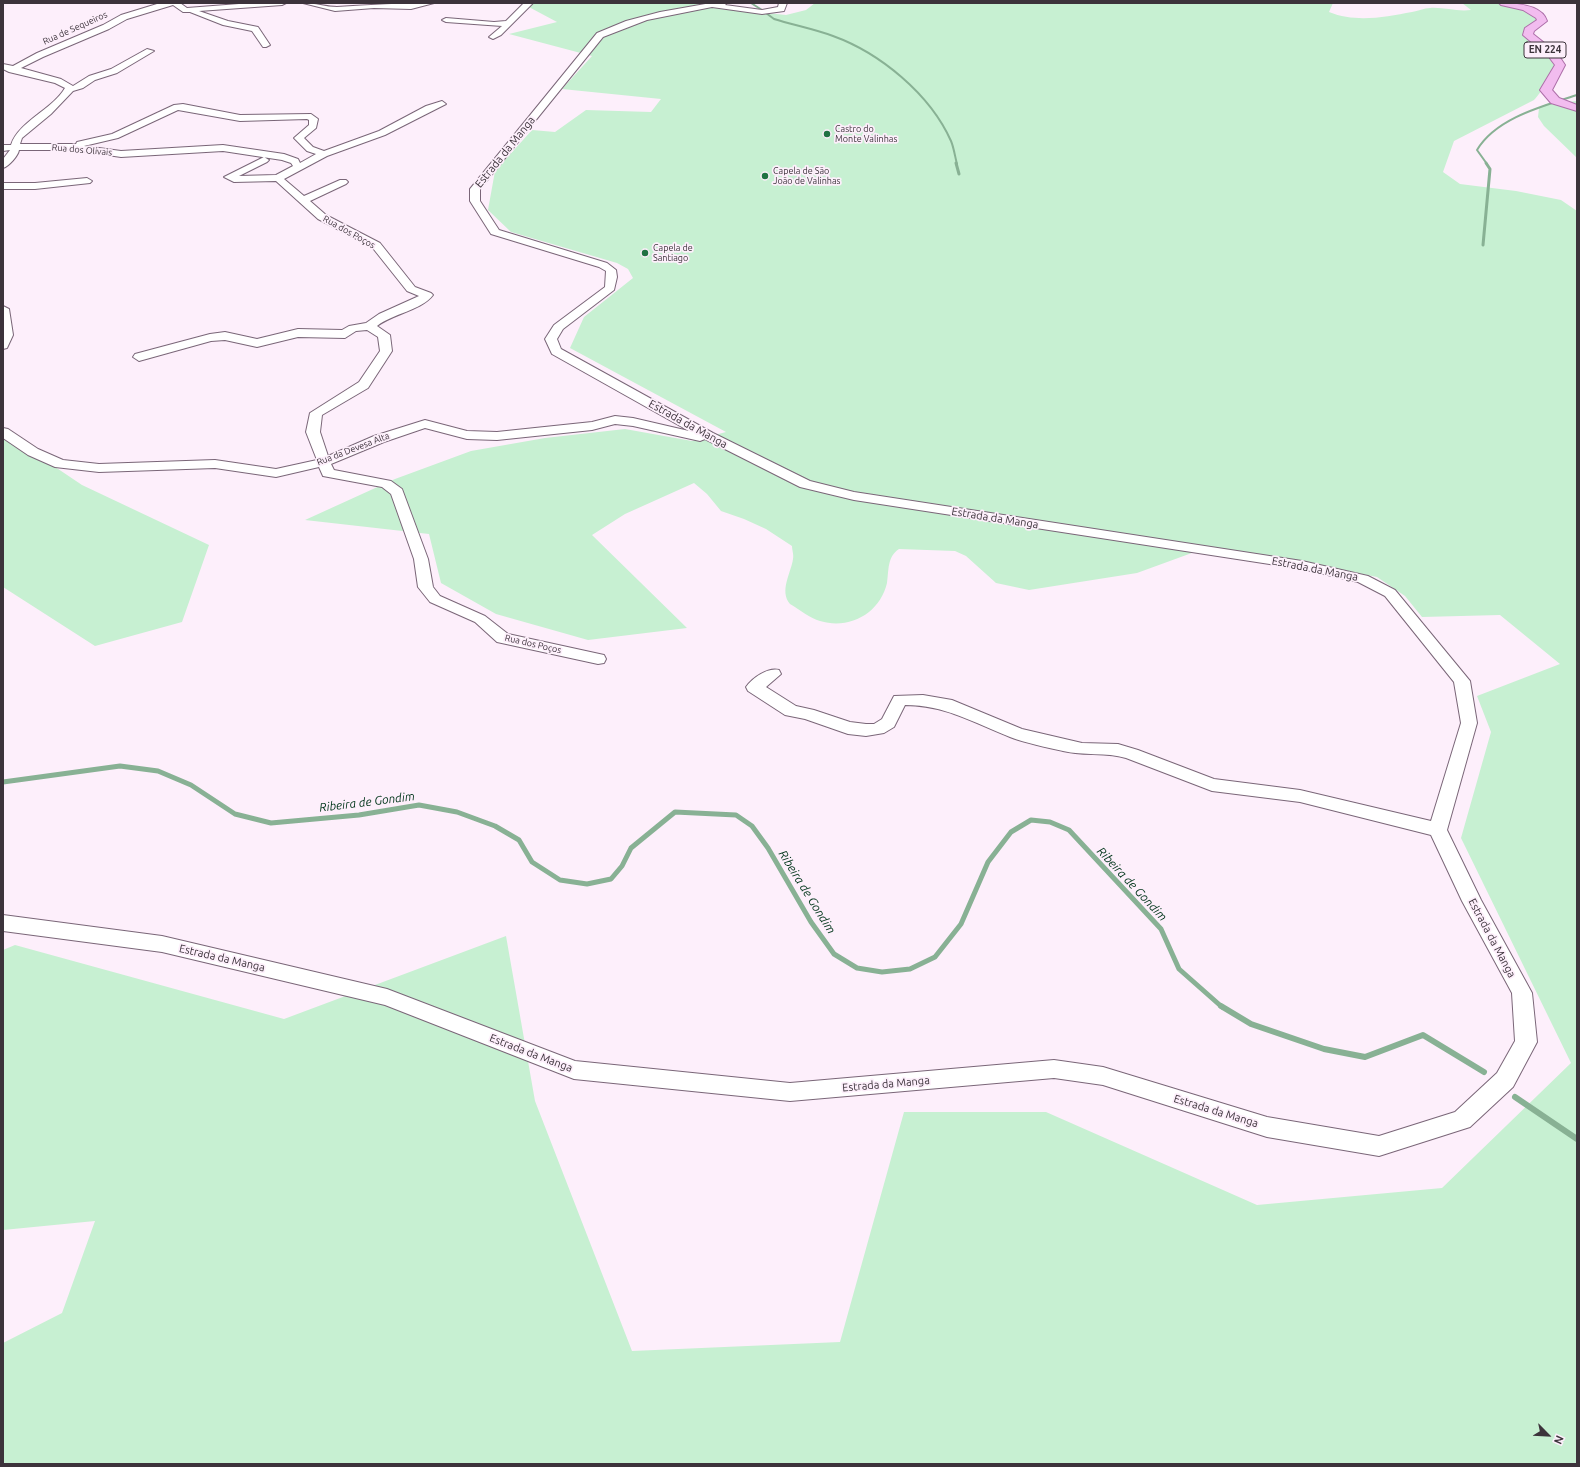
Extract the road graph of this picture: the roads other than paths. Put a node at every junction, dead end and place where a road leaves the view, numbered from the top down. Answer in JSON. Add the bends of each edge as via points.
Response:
{"nodes":[{"id":1,"x":173,"y":3,"type":"edge"},
{"id":2,"x":282,"y":3,"type":"edge"},
{"id":3,"x":307,"y":3,"type":"edge"},
{"id":4,"x":430,"y":3,"type":"edge"},
{"id":5,"x":529,"y":3,"type":"edge"},
{"id":6,"x":723,"y":3,"type":"edge"},
{"id":7,"x":783,"y":3,"type":"edge"},
{"id":8,"x":1504,"y":3,"type":"edge"},
{"id":9,"x":712,"y":5,"type":"junction"},
{"id":10,"x":186,"y":10,"type":"junction"},
{"id":11,"x":446,"y":20,"type":"dead end"},
{"id":12,"x":507,"y":23,"type":"junction"},
{"id":13,"x":493,"y":37,"type":"dead end"},
{"id":14,"x":266,"y":45,"type":"dead end"},
{"id":15,"x":150,"y":51,"type":"dead end"},
{"id":16,"x":3,"y":66,"type":"edge"},
{"id":17,"x":12,"y":70,"type":"junction"},
{"id":18,"x":68,"y":90,"type":"junction"},
{"id":19,"x":442,"y":104,"type":"dead end"},
{"id":20,"x":306,"y":105,"type":"dead end"},
{"id":21,"x":1577,"y":108,"type":"edge"},
{"id":22,"x":308,"y":116,"type":"junction"},
{"id":23,"x":15,"y":147,"type":"junction"},
{"id":24,"x":3,"y":148,"type":"edge"},
{"id":25,"x":74,"y":148,"type":"junction"},
{"id":26,"x":324,"y":154,"type":"junction"},
{"id":27,"x":264,"y":160,"type":"dead end"},
{"id":28,"x":3,"y":165,"type":"edge"},
{"id":29,"x":298,"y":167,"type":"junction"},
{"id":30,"x":278,"y":178,"type":"junction"},
{"id":31,"x":87,"y":181,"type":"dead end"},
{"id":32,"x":343,"y":182,"type":"dead end"},
{"id":33,"x":3,"y":186,"type":"edge"},
{"id":34,"x":303,"y":200,"type":"junction"},
{"id":35,"x":3,"y":309,"type":"edge"},
{"id":36,"x":369,"y":326,"type":"junction"},
{"id":37,"x":3,"y":345,"type":"edge"},
{"id":38,"x":139,"y":357,"type":"dead end"},
{"id":39,"x":3,"y":432,"type":"edge"},
{"id":40,"x":708,"y":436,"type":"junction"},
{"id":41,"x":325,"y":462,"type":"junction"},
{"id":42,"x":598,"y":659,"type":"dead end"},
{"id":43,"x":773,"y":674,"type":"dead end"},
{"id":44,"x":1438,"y":830,"type":"junction"},
{"id":45,"x":3,"y":923,"type":"edge"}],
"edges":[{"from":1,"to":10,"type":"street"},
{"from":1,"to":17,"type":"street","name":"Rua de Sequeiros","via":[[124,17]]},
{"from":2,"to":10,"type":"street"},
{"from":3,"to":4,"type":"street","via":[[335,9],[411,7]]},
{"from":5,"to":12,"type":"street","via":[[522,6],[517,15]]},
{"from":6,"to":9,"type":"street"},
{"from":7,"to":9,"type":"street","via":[[781,10],[769,12]]},
{"from":8,"to":21,"type":"main road","number":"EN 224","via":[[1526,8],[1541,17],[1542,21],[1529,30],[1528,35],[1560,65],[1546,90],[1548,96]]},
{"from":9,"to":40,"type":"street","name":"Estrada da Manga","via":[[662,14],[611,29],[600,35],[475,189],[474,201],[495,232],[603,265],[611,270],[610,288],[558,327],[551,339],[556,351]]},
{"from":10,"to":14,"type":"street","via":[[255,29]]},
{"from":11,"to":12,"type":"street"},
{"from":12,"to":13,"type":"street","via":[[503,31]]},
{"from":15,"to":18,"type":"street","via":[[114,71]]},
{"from":16,"to":17,"type":"street"},
{"from":17,"to":18,"type":"street","via":[[58,81],[71,88]]},
{"from":18,"to":23,"type":"street","via":[[48,112],[18,137]]},
{"from":19,"to":26,"type":"street","via":[[429,108],[382,133]]},
{"from":20,"to":22,"type":"street"},
{"from":22,"to":25,"type":"street","via":[[240,118],[177,107],[115,136]]},
{"from":22,"to":26,"type":"street","via":[[314,119],[313,126],[299,138],[310,149]]},
{"from":23,"to":24,"type":"street","name":"Rua dos Olivais"},
{"from":23,"to":25,"type":"street","name":"Rua dos Olivais"},
{"from":23,"to":28,"type":"street","via":[[14,153]]},
{"from":25,"to":29,"type":"street","name":"Rua dos Olivais","via":[[121,154],[223,148],[296,161]]},
{"from":26,"to":29,"type":"street"},
{"from":27,"to":30,"type":"street","via":[[229,177]]},
{"from":29,"to":30,"type":"street"},
{"from":30,"to":34,"type":"street","name":"Rua dos Poços"},
{"from":31,"to":33,"type":"street"},
{"from":32,"to":34,"type":"street"},
{"from":34,"to":36,"type":"street","name":"Rua dos Poços","via":[[322,217],[376,246],[411,289],[427,295],[419,301],[379,317]]},
{"from":35,"to":37,"type":"street","via":[[6,335]]},
{"from":36,"to":38,"type":"street","via":[[353,328],[345,334],[298,333],[258,343],[225,336],[210,338]]},
{"from":36,"to":41,"type":"street","name":"Rua dos Poços","via":[[384,335],[386,351],[364,385],[316,413],[313,432]]},
{"from":39,"to":41,"type":"street","name":"Rua da Devesa Alta","via":[[33,452],[60,464],[99,468],[215,464],[276,472]]},
{"from":40,"to":41,"type":"street","name":"Rua da Devesa Alta","via":[[687,435],[615,420],[584,427],[497,436],[467,435],[425,424],[379,439]]},
{"from":40,"to":44,"type":"street","name":"Estrada da Manga","via":[[805,484],[854,496],[1302,565],[1363,579],[1384,589],[1462,681],[1469,724]]},
{"from":41,"to":42,"type":"street","name":"Rua dos Poços","via":[[328,473],[386,484],[397,492],[421,559],[426,587],[435,599],[480,619],[503,638]]},
{"from":43,"to":44,"type":"street","via":[[754,687],[791,711],[848,728],[878,729],[888,723],[900,700],[923,700],[952,706],[1038,739],[1082,749],[1118,750],[1132,754],[1212,785],[1300,796]]},
{"from":44,"to":45,"type":"street","name":"Estrada da Manga","via":[[1472,901],[1522,993],[1526,1042],[1505,1080],[1462,1120],[1379,1146],[1267,1127],[1103,1076],[1054,1069],[790,1092],[574,1070],[387,997],[162,944]]}]}
